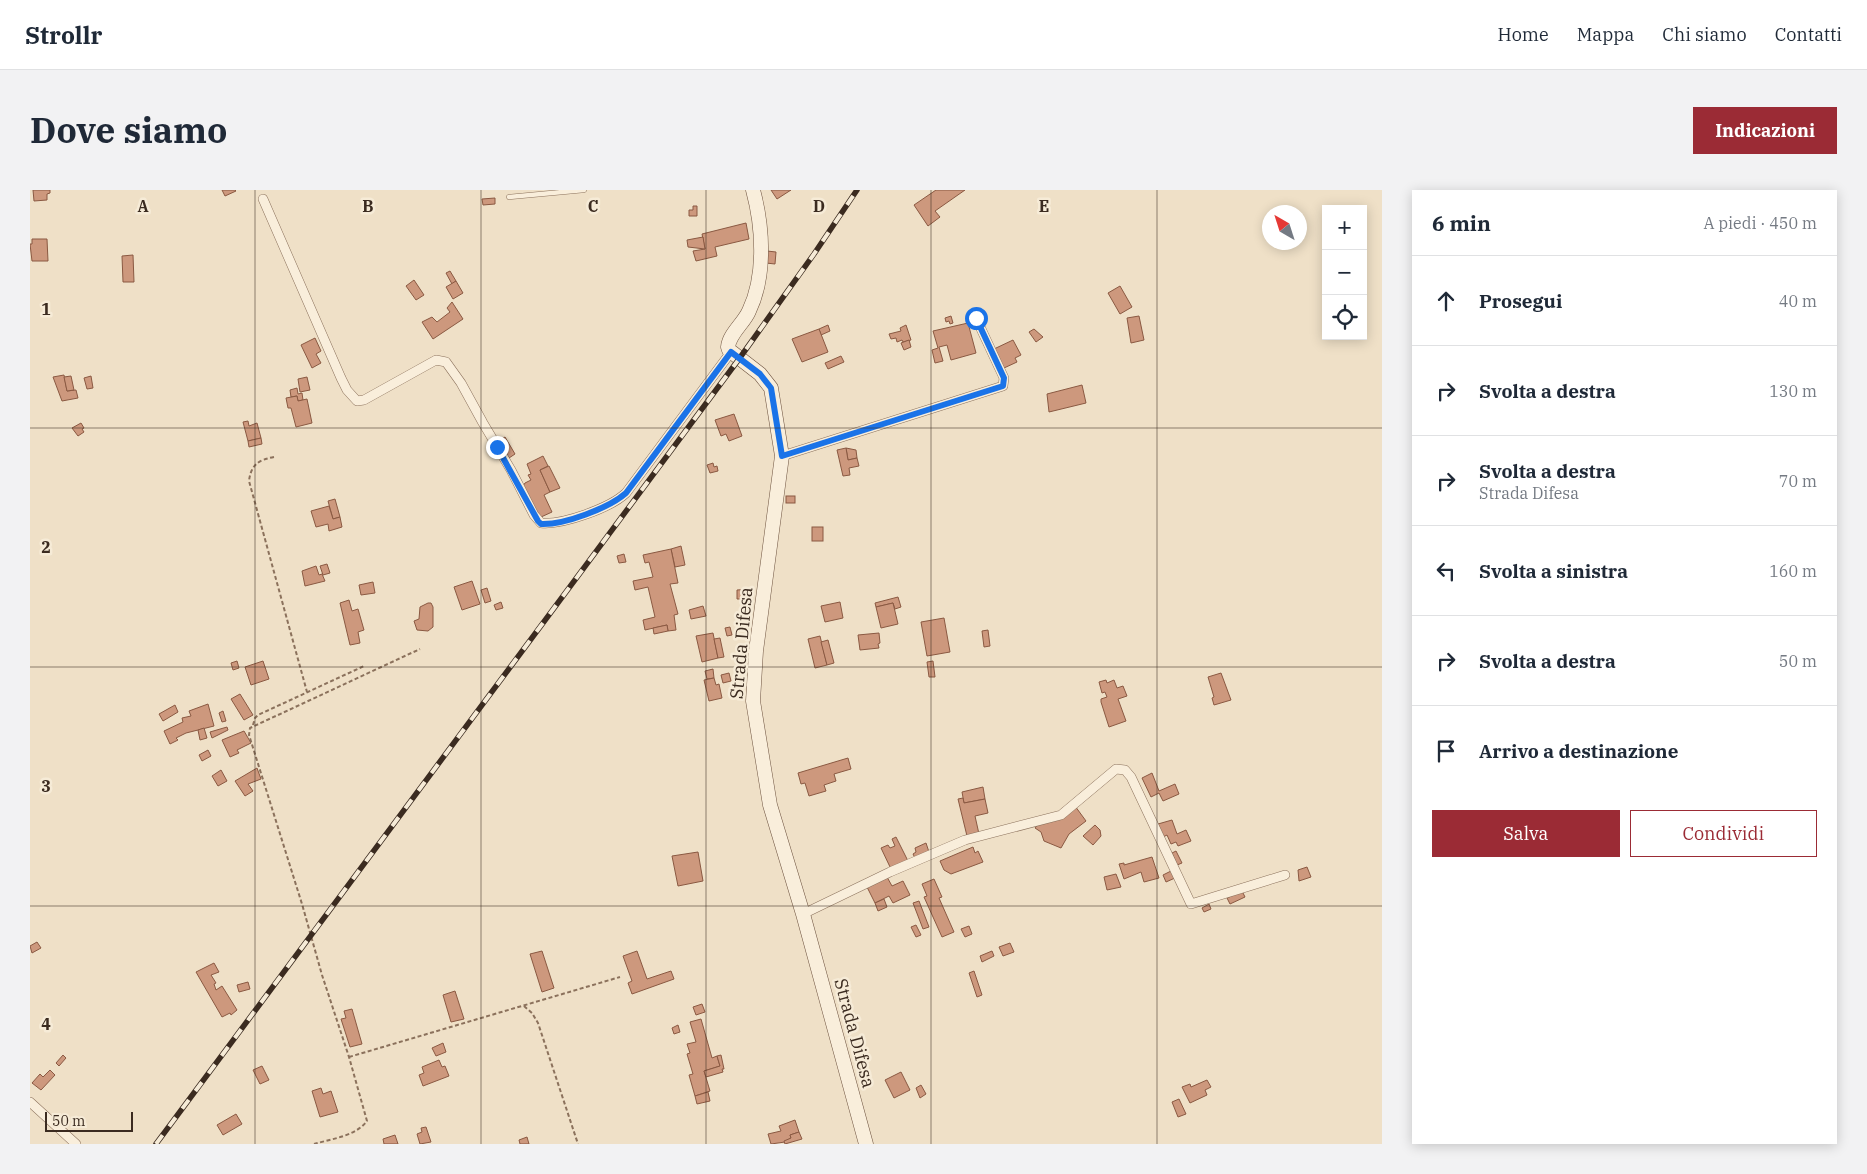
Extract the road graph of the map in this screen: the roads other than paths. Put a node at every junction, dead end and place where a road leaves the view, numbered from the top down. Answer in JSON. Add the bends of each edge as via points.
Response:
{"nodes":[{"id":1,"x":584,"y":190,"type":"edge"},
{"id":2,"x":753,"y":190,"type":"edge"},
{"id":3,"x":509,"y":197,"type":"dead end"},
{"id":4,"x":263,"y":199,"type":"dead end"},
{"id":5,"x":976,"y":318,"type":"dead end"},
{"id":6,"x":731,"y":352,"type":"junction"},
{"id":7,"x":782,"y":456,"type":"junction"},
{"id":8,"x":1284,"y":875,"type":"dead end"},
{"id":9,"x":803,"y":914,"type":"junction"},
{"id":10,"x":30,"y":1102,"type":"edge"},
{"id":11,"x":76,"y":1144,"type":"edge"},
{"id":12,"x":866,"y":1144,"type":"edge"}],
"edges":[{"from":1,"to":3,"type":"lane"},
{"from":2,"to":6,"type":"street","via":[[759,232],[759,276],[748,314],[728,343]]},
{"from":4,"to":6,"type":"street","via":[[340,378],[357,402],[436,360],[446,362],[541,524],[561,522],[604,508],[626,493]]},
{"from":5,"to":7,"type":"street","via":[[1004,378],[1003,386]]},
{"from":6,"to":7,"type":"street","name":"Strada Difesa","via":[[760,374],[771,388]]},
{"from":7,"to":9,"type":"street","name":"Strada Difesa","via":[[756,651],[753,701],[770,805]]},
{"from":8,"to":9,"type":"street","via":[[1190,904],[1131,777],[1125,770],[1116,769],[1062,815],[965,840]]},
{"from":9,"to":12,"type":"street","name":"Strada Difesa"},
{"from":10,"to":11,"type":"street"}]}
